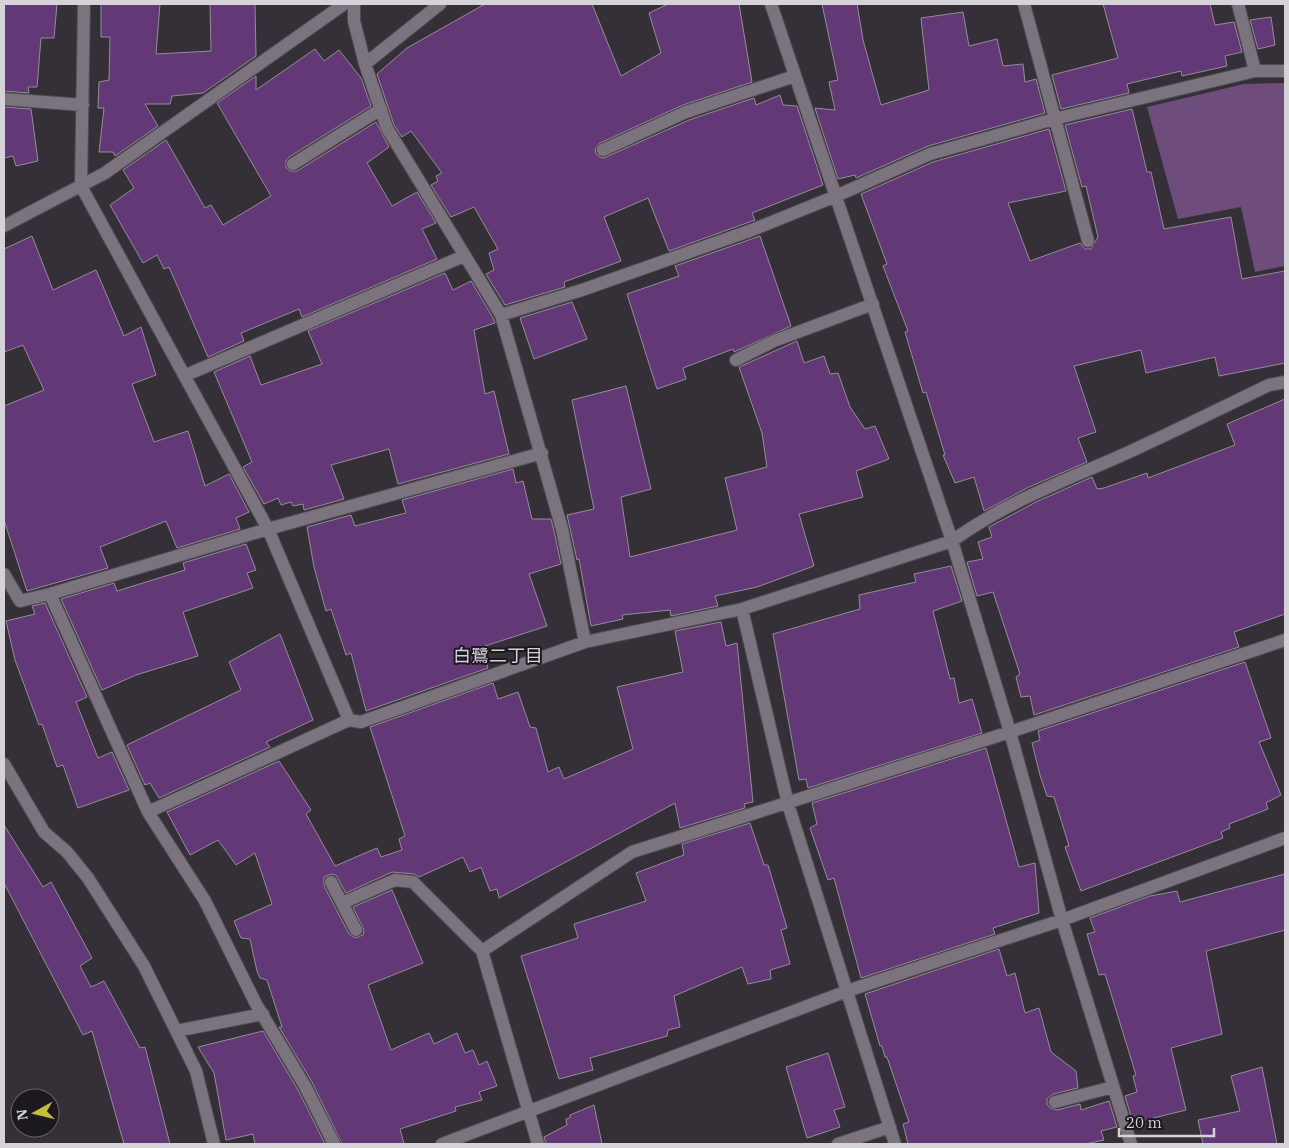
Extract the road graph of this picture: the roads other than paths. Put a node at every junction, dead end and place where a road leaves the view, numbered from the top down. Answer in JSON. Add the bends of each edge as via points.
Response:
{"nodes":[{"id":1,"x":84,"y":4,"type":"edge"},
{"id":2,"x":344,"y":4,"type":"edge"},
{"id":3,"x":354,"y":4,"type":"edge"},
{"id":4,"x":440,"y":4,"type":"edge"},
{"id":5,"x":771,"y":4,"type":"edge"},
{"id":6,"x":1024,"y":4,"type":"edge"},
{"id":7,"x":1238,"y":4,"type":"edge"},
{"id":8,"x":365,"y":64,"type":"junction"},
{"id":9,"x":1255,"y":71,"type":"junction"},
{"id":10,"x":1285,"y":71,"type":"edge"},
{"id":11,"x":795,"y":76,"type":"junction"},
{"id":12,"x":4,"y":99,"type":"edge"},
{"id":13,"x":83,"y":105,"type":"junction"},
{"id":14,"x":381,"y":109,"type":"junction"},
{"id":15,"x":1054,"y":119,"type":"junction"},
{"id":16,"x":603,"y":150,"type":"dead end"},
{"id":17,"x":293,"y":164,"type":"dead end"},
{"id":18,"x":81,"y":186,"type":"junction"},
{"id":19,"x":836,"y":196,"type":"junction"},
{"id":20,"x":4,"y":226,"type":"edge"},
{"id":21,"x":1088,"y":241,"type":"dead end"},
{"id":22,"x":464,"y":256,"type":"junction"},
{"id":23,"x":873,"y":304,"type":"junction"},
{"id":24,"x":502,"y":315,"type":"junction"},
{"id":25,"x":736,"y":360,"type":"dead end"},
{"id":26,"x":186,"y":375,"type":"junction"},
{"id":27,"x":1285,"y":382,"type":"edge"},
{"id":28,"x":542,"y":453,"type":"junction"},
{"id":29,"x":268,"y":529,"type":"junction"},
{"id":30,"x":952,"y":541,"type":"junction"},
{"id":31,"x":4,"y":574,"type":"edge"},
{"id":32,"x":50,"y":594,"type":"junction"},
{"id":33,"x":742,"y":608,"type":"junction"},
{"id":34,"x":1285,"y":640,"type":"edge"},
{"id":35,"x":585,"y":642,"type":"junction"},
{"id":36,"x":349,"y":720,"type":"junction"},
{"id":37,"x":1010,"y":732,"type":"junction"},
{"id":38,"x":4,"y":764,"type":"edge"},
{"id":39,"x":788,"y":804,"type":"junction"},
{"id":40,"x":148,"y":812,"type":"junction"},
{"id":41,"x":1285,"y":838,"type":"edge"},
{"id":42,"x":331,"y":882,"type":"dead end"},
{"id":43,"x":342,"y":904,"type":"junction"},
{"id":44,"x":1062,"y":920,"type":"junction"},
{"id":45,"x":356,"y":930,"type":"dead end"},
{"id":46,"x":482,"y":951,"type":"junction"},
{"id":47,"x":847,"y":991,"type":"junction"},
{"id":48,"x":263,"y":1014,"type":"junction"},
{"id":49,"x":176,"y":1031,"type":"junction"},
{"id":50,"x":1113,"y":1087,"type":"junction"},
{"id":51,"x":1055,"y":1102,"type":"dead end"},
{"id":52,"x":528,"y":1110,"type":"junction"},
{"id":53,"x":890,"y":1127,"type":"junction"},
{"id":54,"x":214,"y":1144,"type":"edge"},
{"id":55,"x":334,"y":1144,"type":"edge"},
{"id":56,"x":442,"y":1144,"type":"edge"},
{"id":57,"x":538,"y":1144,"type":"edge"},
{"id":58,"x":838,"y":1144,"type":"edge"},
{"id":59,"x":895,"y":1144,"type":"edge"},
{"id":60,"x":1131,"y":1144,"type":"edge"}],
"edges":[{"from":1,"to":13,"type":"street"},
{"from":2,"to":18,"type":"street","via":[[105,173]]},
{"from":3,"to":8,"type":"street","via":[[354,21]]},
{"from":4,"to":8,"type":"street"},
{"from":5,"to":11,"type":"street"},
{"from":6,"to":15,"type":"street"},
{"from":7,"to":9,"type":"street"},
{"from":8,"to":14,"type":"street"},
{"from":9,"to":10,"type":"street"},
{"from":9,"to":15,"type":"street"},
{"from":11,"to":16,"type":"street","via":[[686,112]]},
{"from":11,"to":19,"type":"street"},
{"from":12,"to":13,"type":"street"},
{"from":13,"to":18,"type":"street"},
{"from":14,"to":17,"type":"street"},
{"from":14,"to":22,"type":"street","via":[[387,128]]},
{"from":15,"to":19,"type":"street","via":[[930,154]]},
{"from":15,"to":21,"type":"street"},
{"from":18,"to":20,"type":"street"},
{"from":18,"to":26,"type":"street"},
{"from":19,"to":23,"type":"street"},
{"from":19,"to":24,"type":"street","via":[[601,284]]},
{"from":22,"to":24,"type":"street"},
{"from":22,"to":26,"type":"street"},
{"from":23,"to":25,"type":"street","via":[[774,341]]},
{"from":23,"to":30,"type":"street"},
{"from":24,"to":28,"type":"street"},
{"from":26,"to":29,"type":"street"},
{"from":27,"to":30,"type":"street","via":[[1269,385],[1012,504],[980,520]]},
{"from":28,"to":29,"type":"street"},
{"from":28,"to":35,"type":"street","via":[[562,529]]},
{"from":29,"to":32,"type":"street"},
{"from":29,"to":36,"type":"street"},
{"from":30,"to":33,"type":"street"},
{"from":30,"to":37,"type":"street"},
{"from":31,"to":32,"type":"street","via":[[20,601]]},
{"from":32,"to":40,"type":"street"},
{"from":33,"to":35,"type":"street"},
{"from":33,"to":39,"type":"street"},
{"from":34,"to":37,"type":"street"},
{"from":35,"to":36,"type":"street","via":[[362,722]]},
{"from":36,"to":40,"type":"street"},
{"from":37,"to":39,"type":"street"},
{"from":37,"to":44,"type":"street"},
{"from":38,"to":49,"type":"street","via":[[44,832],[67,852],[88,878],[144,966]]},
{"from":39,"to":46,"type":"street","via":[[632,852]]},
{"from":39,"to":47,"type":"street"},
{"from":40,"to":48,"type":"street","via":[[205,902]]},
{"from":41,"to":44,"type":"street"},
{"from":42,"to":43,"type":"street"},
{"from":43,"to":45,"type":"street"},
{"from":43,"to":46,"type":"street","via":[[395,880],[413,882]]},
{"from":44,"to":47,"type":"street"},
{"from":44,"to":50,"type":"street"},
{"from":46,"to":52,"type":"street"},
{"from":47,"to":52,"type":"street"},
{"from":47,"to":53,"type":"street"},
{"from":48,"to":49,"type":"street"},
{"from":48,"to":55,"type":"street"},
{"from":49,"to":54,"type":"street","via":[[196,1071]]},
{"from":50,"to":51,"type":"street"},
{"from":50,"to":60,"type":"street"},
{"from":52,"to":56,"type":"street"},
{"from":52,"to":57,"type":"street"},
{"from":53,"to":58,"type":"street"},
{"from":53,"to":59,"type":"street"}]}
